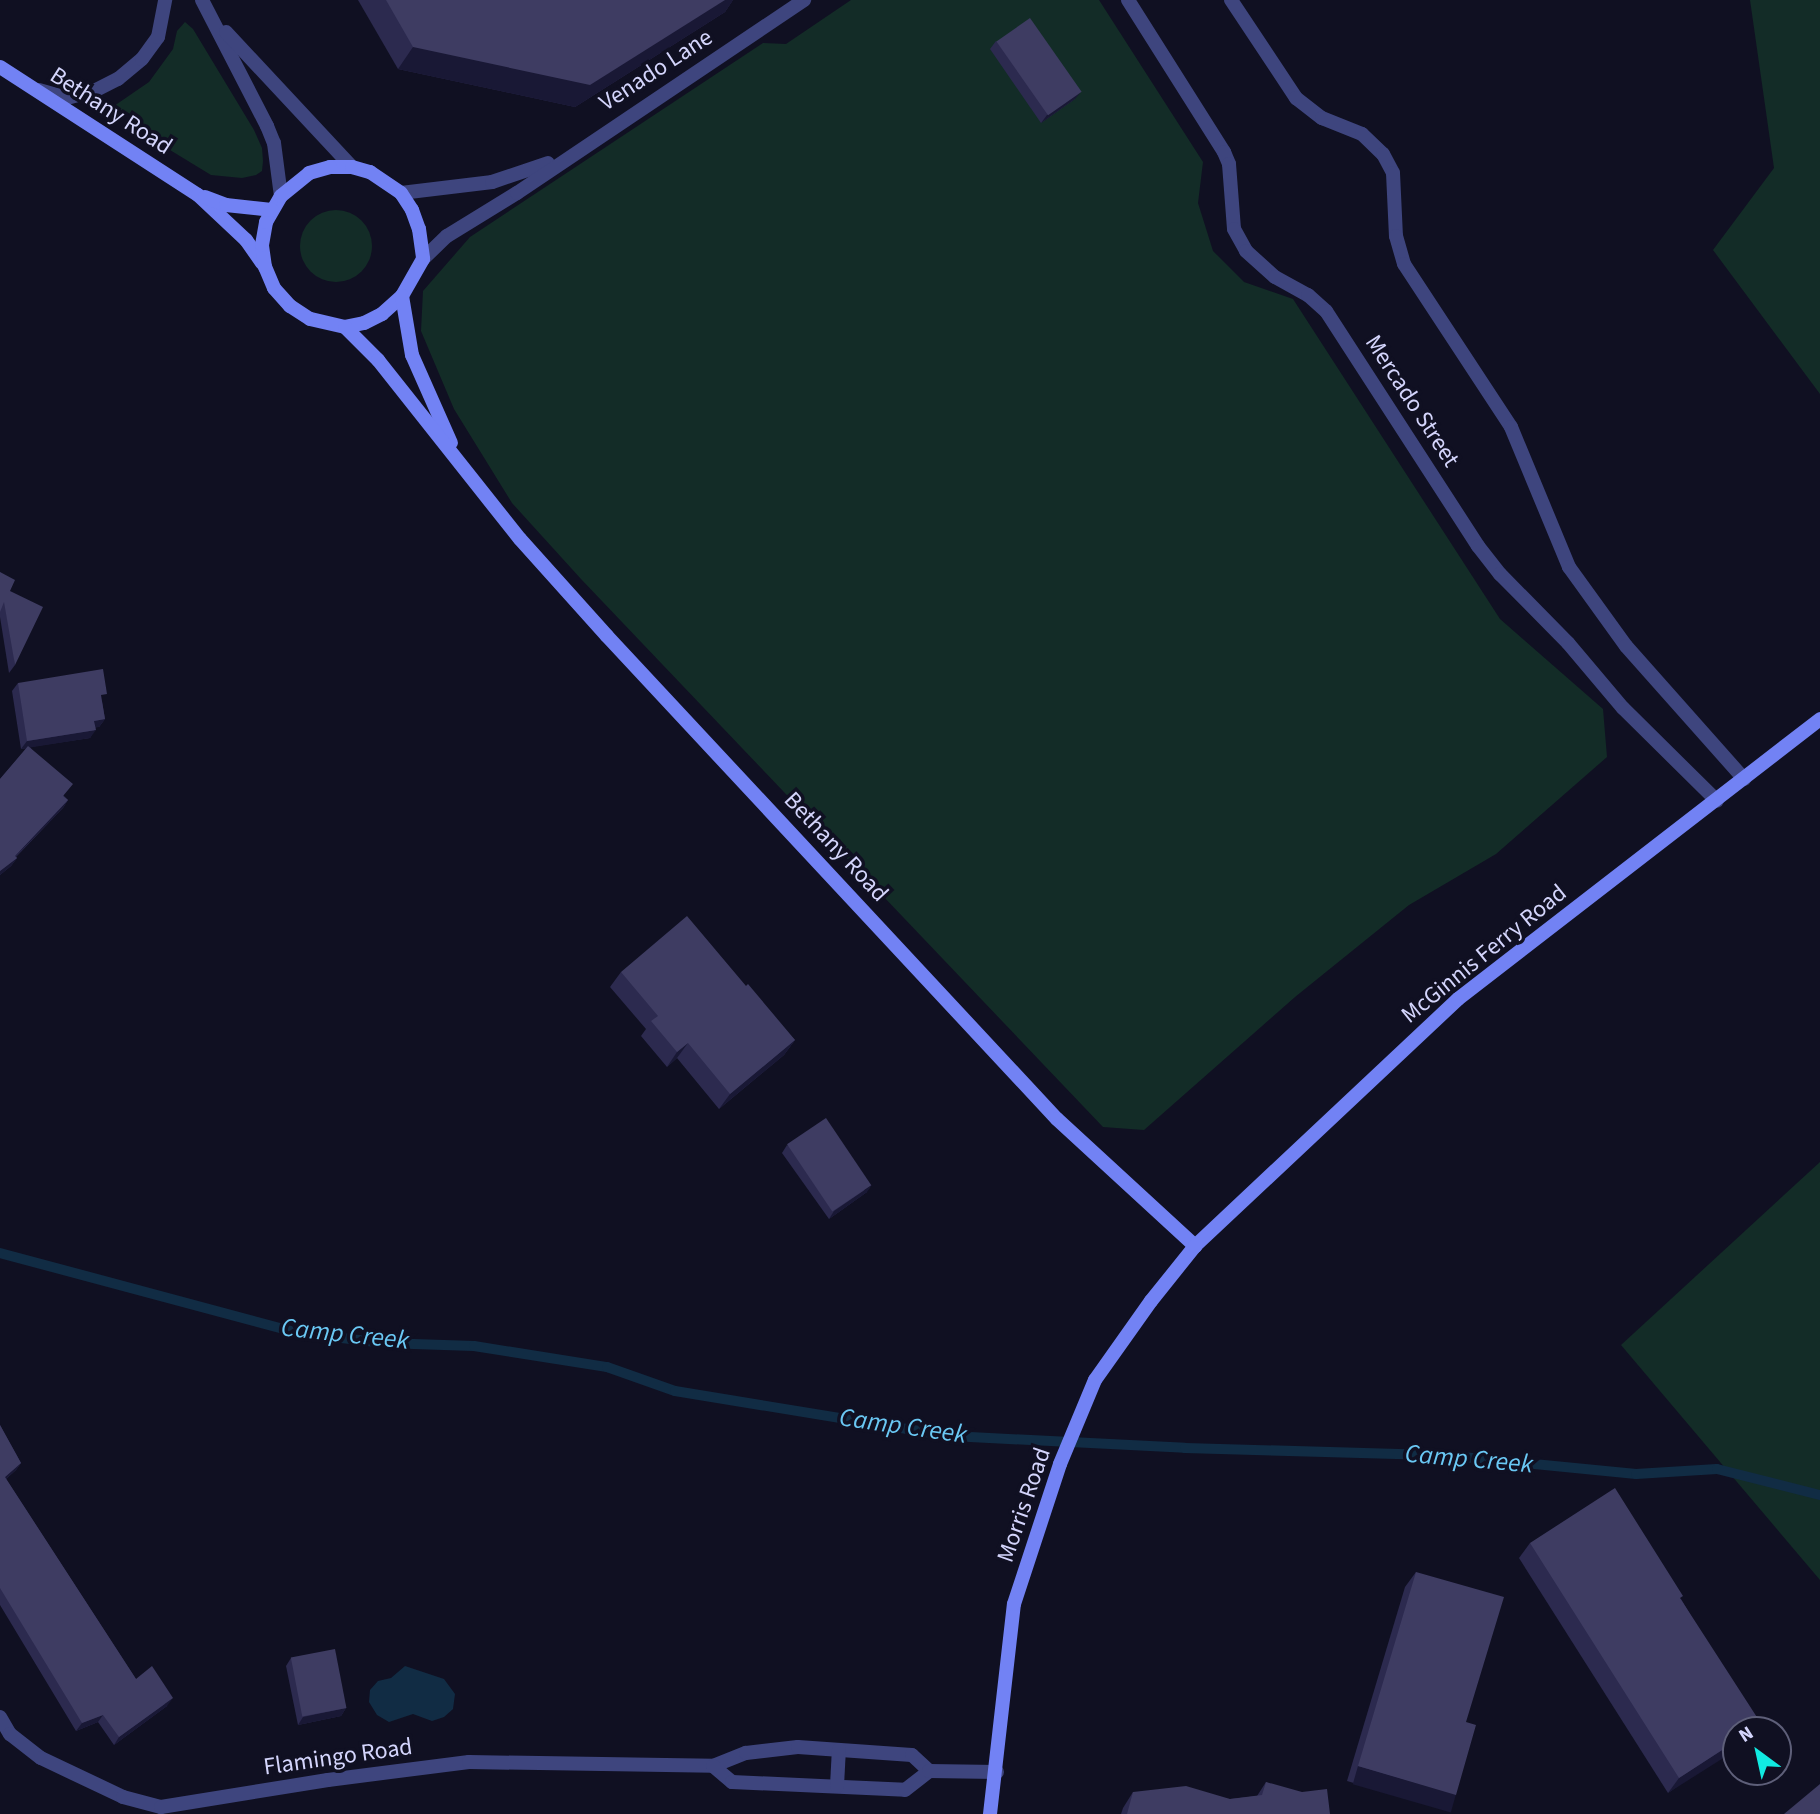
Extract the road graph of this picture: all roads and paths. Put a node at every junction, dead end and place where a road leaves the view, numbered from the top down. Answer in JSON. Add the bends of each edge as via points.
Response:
{"nodes":[{"id":1,"x":165,"y":0,"type":"edge"},
{"id":2,"x":202,"y":0,"type":"edge"},
{"id":3,"x":804,"y":0,"type":"edge"},
{"id":4,"x":1128,"y":0,"type":"edge"},
{"id":5,"x":1231,"y":0,"type":"edge"},
{"id":6,"x":215,"y":21,"type":"junction"},
{"id":7,"x":0,"y":67,"type":"edge"},
{"id":8,"x":34,"y":89,"type":"junction"},
{"id":9,"x":569,"y":155,"type":"junction"},
{"id":10,"x":352,"y":167,"type":"junction"},
{"id":11,"x":401,"y":193,"type":"junction"},
{"id":12,"x":198,"y":195,"type":"junction"},
{"id":13,"x":281,"y":196,"type":"junction"},
{"id":14,"x":272,"y":210,"type":"junction"},
{"id":15,"x":423,"y":259,"type":"junction"},
{"id":16,"x":265,"y":267,"type":"junction"},
{"id":17,"x":402,"y":296,"type":"junction"},
{"id":18,"x":345,"y":327,"type":"junction"},
{"id":19,"x":460,"y":463,"type":"junction"},
{"id":20,"x":1820,"y":719,"type":"edge"},
{"id":21,"x":1744,"y":779,"type":"junction"},
{"id":22,"x":1717,"y":801,"type":"junction"},
{"id":23,"x":1195,"y":1246,"type":"junction"},
{"id":24,"x":0,"y":1717,"type":"edge"},
{"id":25,"x":839,"y":1750,"type":"junction"},
{"id":26,"x":713,"y":1766,"type":"junction"},
{"id":27,"x":929,"y":1771,"type":"junction"},
{"id":28,"x":997,"y":1772,"type":"junction"},
{"id":29,"x":837,"y":1786,"type":"junction"},
{"id":30,"x":990,"y":1814,"type":"edge"}],
"edges":[{"from":1,"to":8,"type":"street","via":[[158,37],[142,59],[118,79],[94,92],[67,98]]},
{"from":2,"to":6,"type":"street"},
{"from":3,"to":9,"type":"street","name":"Venado Lane"},
{"from":4,"to":22,"type":"street","name":"Mercado Street","via":[[1224,152],[1234,229],[1246,251],[1275,277],[1326,310],[1500,574],[1623,708]]},
{"from":5,"to":21,"type":"street","via":[[1296,99],[1322,118],[1362,134],[1383,154],[1394,173],[1396,236],[1404,264],[1511,427],[1569,567],[1626,646]]},
{"from":6,"to":10,"type":"street"},
{"from":6,"to":13,"type":"street","via":[[274,143]]},
{"from":7,"to":8,"type":"street","name":"Bethany Road"},
{"from":8,"to":12,"type":"street","name":"Bethany Road"},
{"from":9,"to":11,"type":"street","name":"Venado Lane","via":[[492,182]]},
{"from":9,"to":15,"type":"street","name":"Venado Lane","via":[[447,236]]},
{"from":10,"to":11,"type":"street","via":[[370,172]]},
{"from":10,"to":13,"type":"street","via":[[309,173]]},
{"from":11,"to":15,"type":"street","via":[[419,229]]},
{"from":12,"to":14,"type":"street","name":"Bethany Road","via":[[226,205]]},
{"from":12,"to":16,"type":"street","name":"Bethany Road","via":[[246,240]]},
{"from":13,"to":14,"type":"street"},
{"from":14,"to":16,"type":"street","via":[[262,245]]},
{"from":15,"to":17,"type":"street"},
{"from":16,"to":18,"type":"street","via":[[274,288],[290,306],[310,319]]},
{"from":17,"to":18,"type":"street","via":[[382,314]]},
{"from":17,"to":19,"type":"street","name":"Bethany Road","via":[[412,355]]},
{"from":18,"to":19,"type":"street","name":"Bethany Road","via":[[378,360]]},
{"from":19,"to":23,"type":"street","name":"Bethany Road","via":[[599,628],[1057,1119]]},
{"from":20,"to":21,"type":"street","name":"McGinnis Ferry Road"},
{"from":21,"to":22,"type":"street","name":"McGinnis Ferry Road"},
{"from":22,"to":23,"type":"street","name":"McGinnis Ferry Road","via":[[1458,999]]},
{"from":23,"to":28,"type":"street","name":"Morris Road","via":[[1095,1380],[1060,1464],[1014,1604]]},
{"from":24,"to":26,"type":"street","name":"Flamingo Road","via":[[10,1734],[41,1758],[123,1797],[161,1807],[469,1762]]},
{"from":25,"to":26,"type":"street","name":"Flamingo Road","via":[[798,1747],[746,1753]]},
{"from":25,"to":27,"type":"street","name":"Flamingo Road","via":[[912,1755]]},
{"from":25,"to":29,"type":"street"},
{"from":26,"to":29,"type":"street","name":"Flamingo Road","via":[[732,1782]]},
{"from":27,"to":28,"type":"street","name":"Flamingo Road"},
{"from":27,"to":29,"type":"street","name":"Flamingo Road","via":[[905,1790]]},
{"from":28,"to":30,"type":"street","name":"Morris Road"}]}
